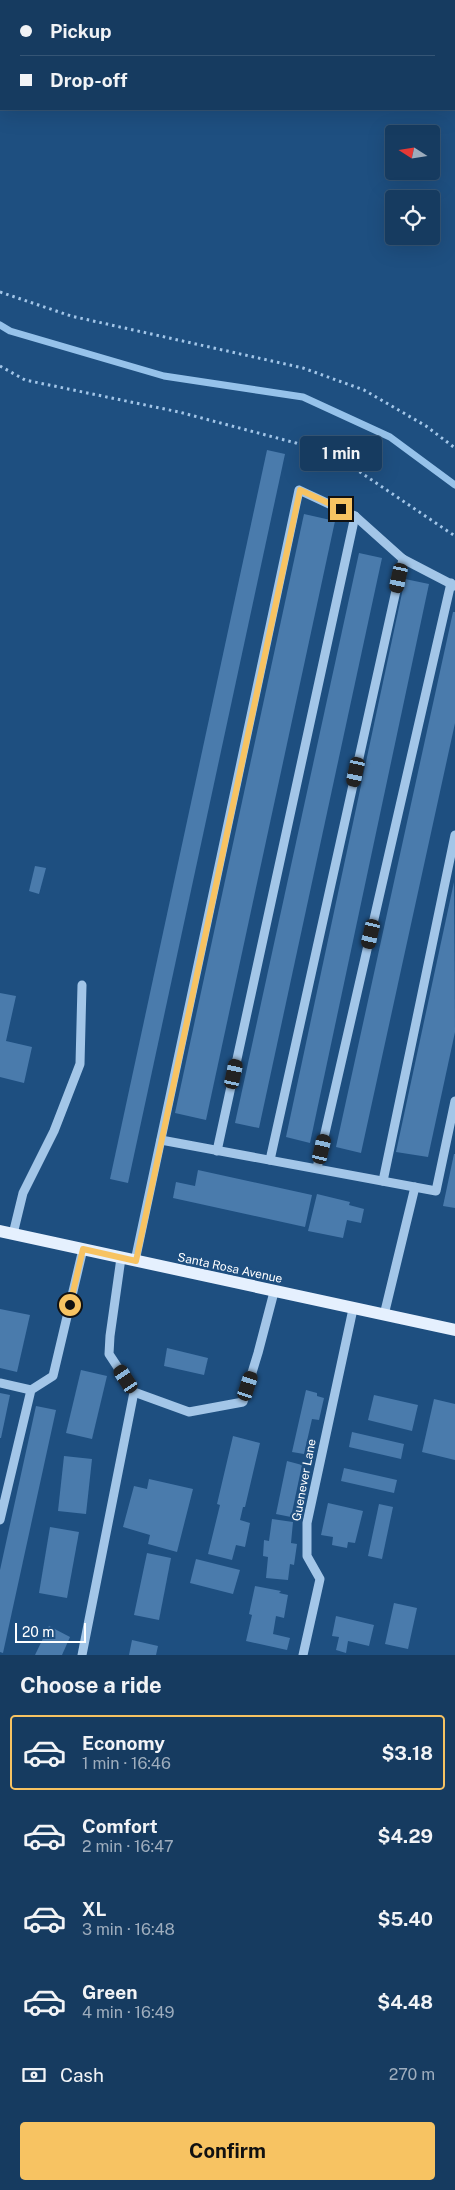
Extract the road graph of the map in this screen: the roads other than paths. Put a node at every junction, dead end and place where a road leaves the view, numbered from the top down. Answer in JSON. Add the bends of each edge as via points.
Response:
{"nodes":[{"id":1,"x":355,"y":516,"type":"junction"},
{"id":2,"x":403,"y":559,"type":"junction"},
{"id":3,"x":453,"y":585,"type":"edge"},
{"id":4,"x":455,"y":834,"type":"edge"},
{"id":5,"x":82,"y":985,"type":"dead end"},
{"id":6,"x":455,"y":1101,"type":"edge"},
{"id":7,"x":161,"y":1140,"type":"junction"},
{"id":8,"x":217,"y":1151,"type":"junction"},
{"id":9,"x":270,"y":1160,"type":"junction"},
{"id":10,"x":317,"y":1168,"type":"junction"},
{"id":11,"x":383,"y":1181,"type":"junction"},
{"id":12,"x":414,"y":1186,"type":"junction"},
{"id":13,"x":0,"y":1231,"type":"edge"},
{"id":14,"x":13,"y":1234,"type":"junction"},
{"id":15,"x":83,"y":1249,"type":"junction"},
{"id":16,"x":121,"y":1258,"type":"junction"},
{"id":17,"x":136,"y":1261,"type":"junction"},
{"id":18,"x":274,"y":1292,"type":"junction"},
{"id":19,"x":353,"y":1309,"type":"junction"},
{"id":20,"x":384,"y":1316,"type":"junction"},
{"id":21,"x":455,"y":1330,"type":"edge"},
{"id":22,"x":0,"y":1383,"type":"edge"},
{"id":23,"x":30,"y":1390,"type":"junction"},
{"id":24,"x":134,"y":1392,"type":"junction"},
{"id":25,"x":0,"y":1520,"type":"edge"},
{"id":26,"x":82,"y":1655,"type":"edge"},
{"id":27,"x":303,"y":1655,"type":"edge"}],
"edges":[{"from":1,"to":2,"type":"street"},
{"from":1,"to":7,"type":"street","via":[[300,490]]},
{"from":1,"to":8,"type":"street"},
{"from":2,"to":3,"type":"street"},
{"from":2,"to":9,"type":"street"},
{"from":3,"to":10,"type":"street"},
{"from":4,"to":11,"type":"street"},
{"from":5,"to":14,"type":"street","via":[[80,1064],[54,1131],[23,1193]]},
{"from":6,"to":12,"type":"street","via":[[436,1191]]},
{"from":7,"to":8,"type":"street"},
{"from":7,"to":17,"type":"street"},
{"from":8,"to":9,"type":"street"},
{"from":9,"to":10,"type":"street"},
{"from":10,"to":11,"type":"street"},
{"from":11,"to":12,"type":"street"},
{"from":12,"to":20,"type":"street"},
{"from":13,"to":14,"type":"main road","name":"Santa Rosa Avenue"},
{"from":14,"to":15,"type":"main road","name":"Santa Rosa Avenue"},
{"from":15,"to":16,"type":"main road","name":"Santa Rosa Avenue"},
{"from":15,"to":23,"type":"street","via":[[53,1376]]},
{"from":16,"to":17,"type":"main road","name":"Santa Rosa Avenue"},
{"from":16,"to":24,"type":"street","via":[[109,1354]]},
{"from":17,"to":18,"type":"main road","name":"Santa Rosa Avenue"},
{"from":18,"to":19,"type":"main road","name":"Santa Rosa Avenue"},
{"from":18,"to":24,"type":"street","via":[[243,1402],[189,1412]]},
{"from":19,"to":20,"type":"main road","name":"Santa Rosa Avenue"},
{"from":19,"to":27,"type":"street","name":"Guenever Lane","via":[[307,1523],[307,1556],[320,1579]]},
{"from":20,"to":21,"type":"main road","name":"Santa Rosa Avenue"},
{"from":22,"to":23,"type":"street"},
{"from":23,"to":25,"type":"street"},
{"from":24,"to":26,"type":"street"}]}
